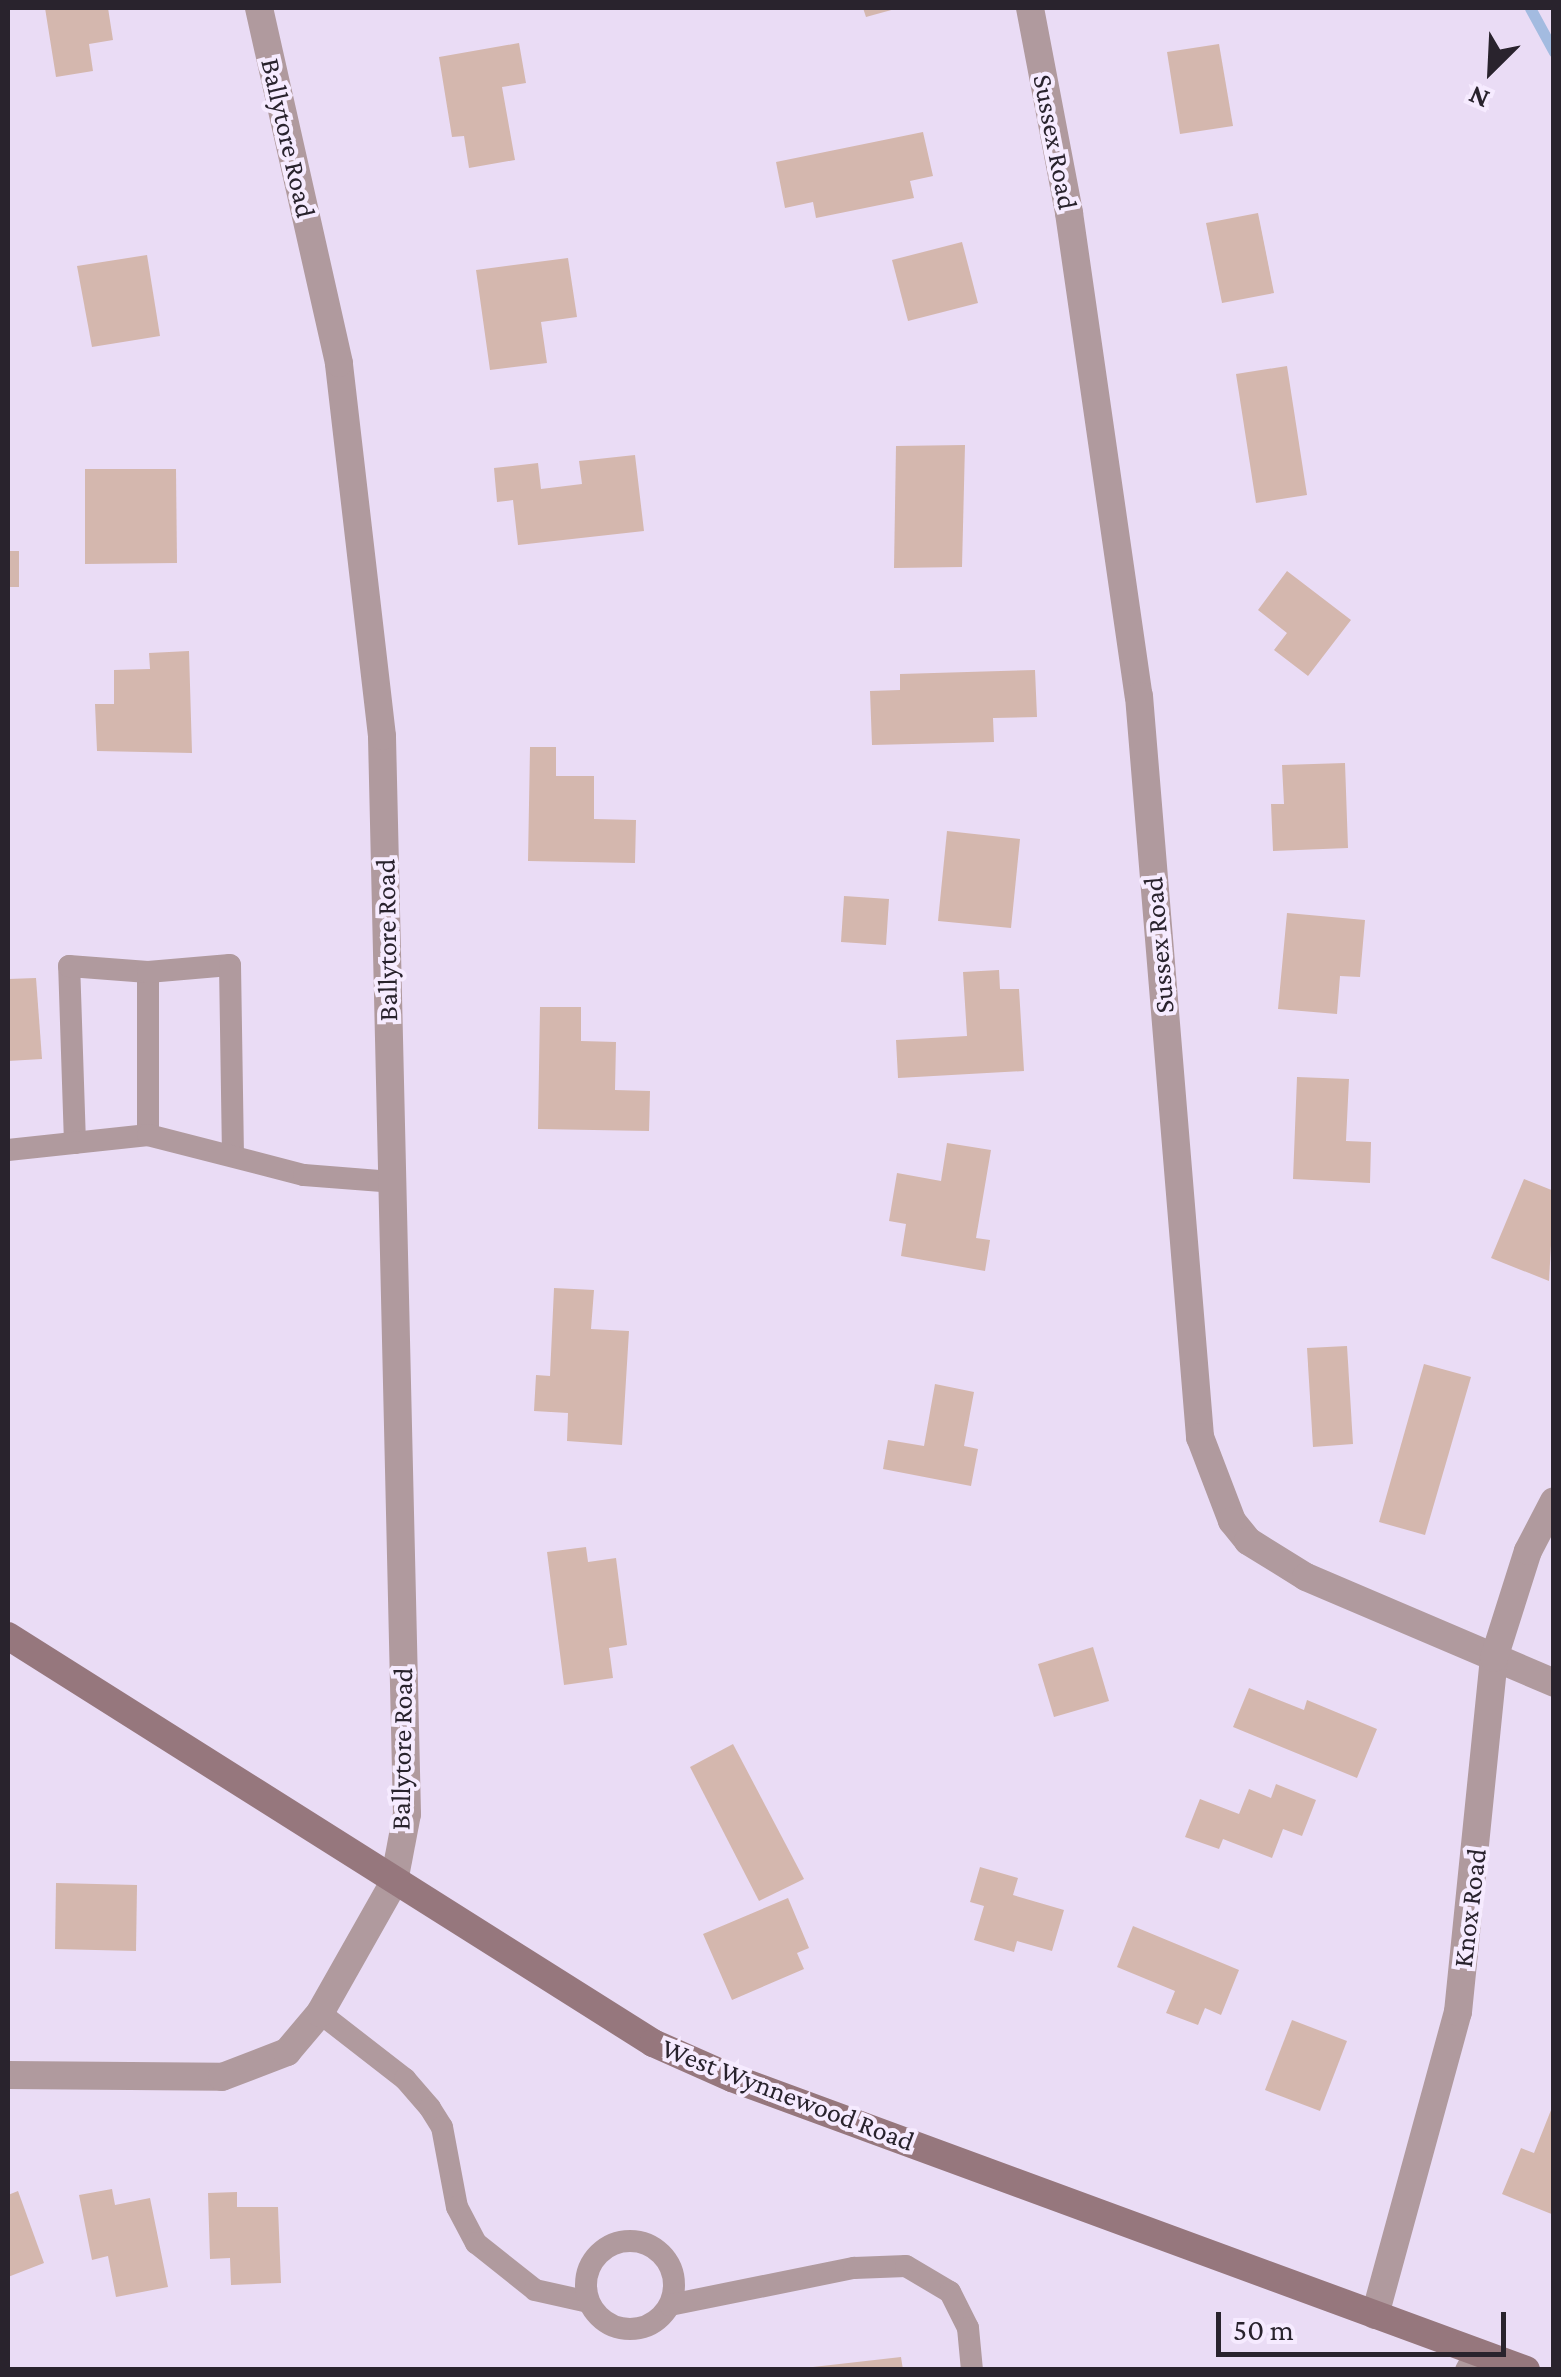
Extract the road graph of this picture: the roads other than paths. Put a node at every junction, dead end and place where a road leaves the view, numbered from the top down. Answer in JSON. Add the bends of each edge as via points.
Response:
{"nodes":[{"id":1,"x":259,"y":8,"type":"edge"},
{"id":2,"x":1030,"y":8,"type":"edge"},
{"id":3,"x":148,"y":972,"type":"junction"},
{"id":4,"x":148,"y":1135,"type":"junction"},
{"id":5,"x":75,"y":1142,"type":"junction"},
{"id":6,"x":8,"y":1150,"type":"edge"},
{"id":7,"x":233,"y":1154,"type":"junction"},
{"id":8,"x":392,"y":1182,"type":"junction"},
{"id":9,"x":1554,"y":1501,"type":"edge"},
{"id":10,"x":8,"y":1636,"type":"edge"},
{"id":11,"x":1494,"y":1658,"type":"junction"},
{"id":12,"x":1554,"y":1684,"type":"edge"},
{"id":13,"x":394,"y":1882,"type":"junction"},
{"id":14,"x":320,"y":2013,"type":"junction"},
{"id":15,"x":8,"y":2074,"type":"edge"},
{"id":16,"x":589,"y":2302,"type":"junction"},
{"id":17,"x":670,"y":2306,"type":"junction"},
{"id":18,"x":1375,"y":2315,"type":"junction"},
{"id":19,"x":1471,"y":2361,"type":"edge"},
{"id":20,"x":972,"y":2370,"type":"edge"},
{"id":21,"x":1526,"y":2370,"type":"edge"}],
"edges":[{"from":1,"to":8,"type":"street","name":"Ballytore Road","via":[[338,363],[382,736]]},
{"from":2,"to":11,"type":"street","name":"Sussex Road","via":[[1069,213],[1139,696],[1200,1436],[1232,1522],[1248,1541],[1306,1577]]},
{"from":3,"to":4,"type":"lane"},
{"from":3,"to":5,"type":"lane","via":[[69,966]]},
{"from":3,"to":7,"type":"lane","via":[[230,965]]},
{"from":4,"to":5,"type":"lane"},
{"from":4,"to":7,"type":"lane"},
{"from":5,"to":6,"type":"lane"},
{"from":7,"to":8,"type":"lane","via":[[304,1175]]},
{"from":8,"to":13,"type":"street","name":"Ballytore Road","via":[[407,1814]]},
{"from":9,"to":11,"type":"street","name":"Knox Road","via":[[1528,1551]]},
{"from":10,"to":13,"type":"main road","name":"West Wynnewood Road"},
{"from":11,"to":12,"type":"street","name":"Sussex Road"},
{"from":11,"to":18,"type":"street","name":"Knox Road","via":[[1458,2012]]},
{"from":13,"to":14,"type":"street","name":"Ballytore Road"},
{"from":13,"to":18,"type":"main road","name":"West Wynnewood Road","via":[[638,2034],[732,2078]]},
{"from":14,"to":15,"type":"street","name":"Ballytore Road","via":[[287,2052],[222,2077]]},
{"from":14,"to":16,"type":"lane","via":[[405,2079],[430,2108],[442,2127],[457,2207],[476,2243],[535,2290]]},
{"from":16,"to":17,"type":"lane","via":[[621,2329],[649,2325]]},
{"from":16,"to":17,"type":"lane","via":[[593,2260],[632,2240],[660,2252],[669,2264]]},
{"from":17,"to":20,"type":"lane","via":[[854,2268],[906,2266],[950,2292],[968,2328]]},
{"from":18,"to":19,"type":"main road","name":"West Wynnewood Road"},
{"from":19,"to":21,"type":"main road","name":"West Wynnewood Road"}]}
